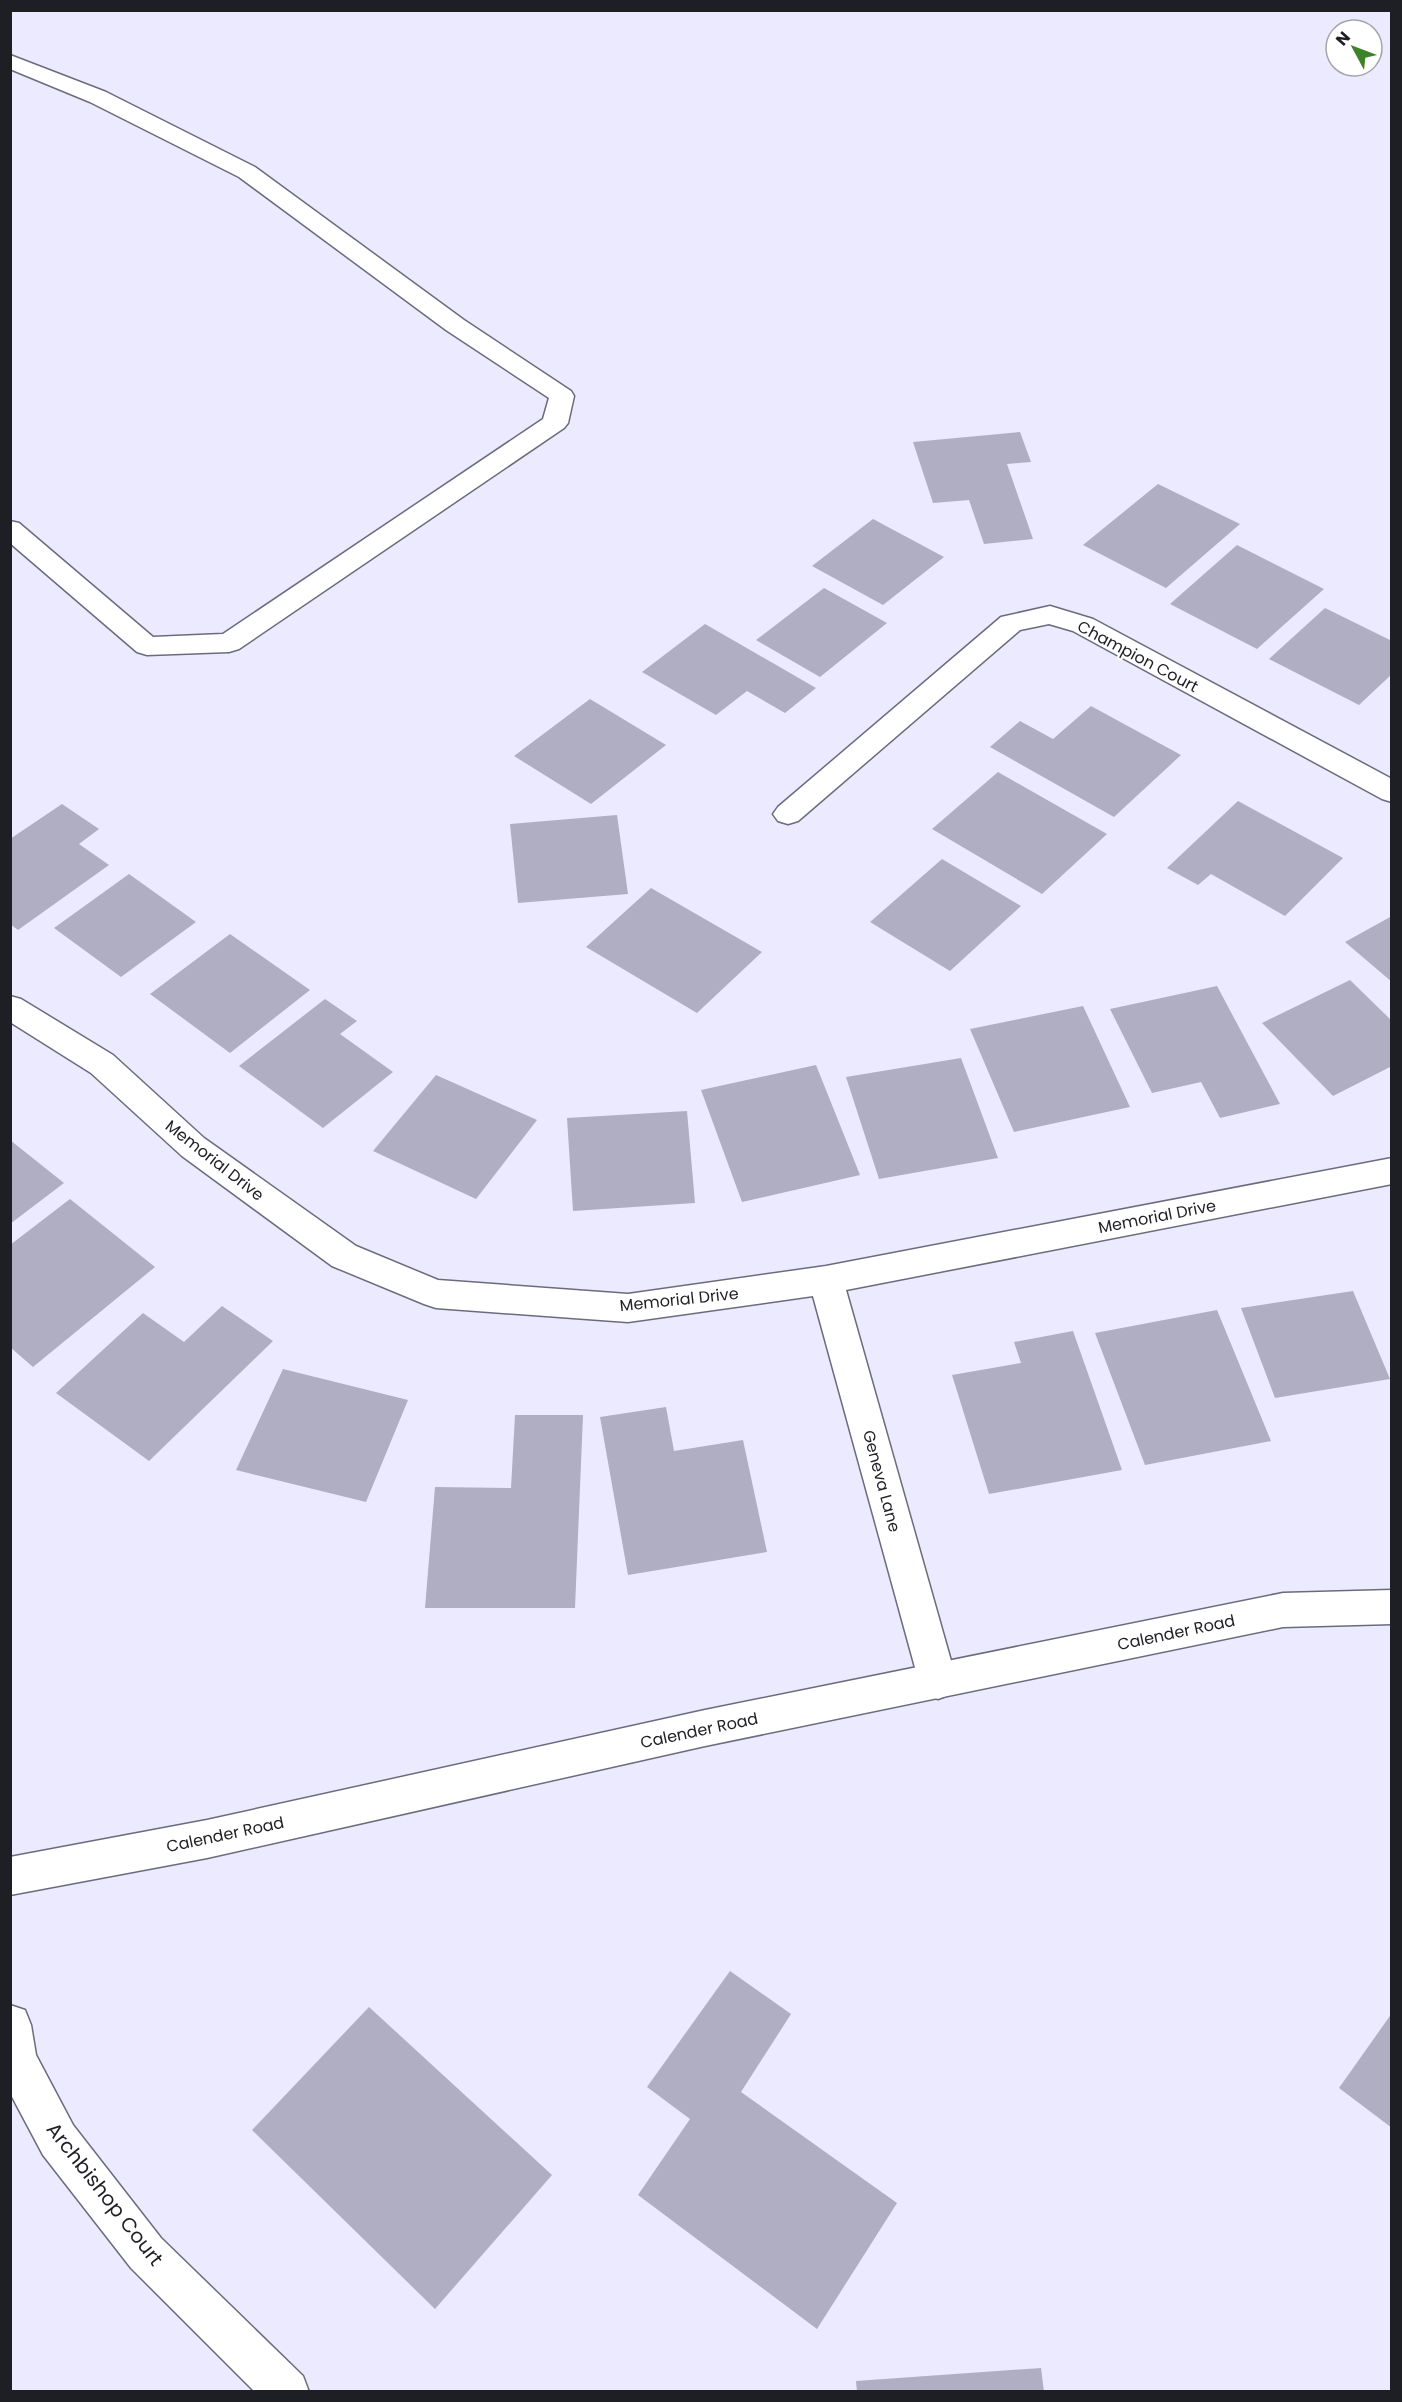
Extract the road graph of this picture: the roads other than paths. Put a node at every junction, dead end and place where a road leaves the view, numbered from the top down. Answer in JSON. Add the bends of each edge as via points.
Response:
{"nodes":[{"id":1,"x":10,"y":61,"type":"edge"},
{"id":2,"x":10,"y":529,"type":"edge"},
{"id":3,"x":1392,"y":792,"type":"edge"},
{"id":4,"x":788,"y":814,"type":"dead end"},
{"id":5,"x":10,"y":1007,"type":"edge"},
{"id":6,"x":1392,"y":1171,"type":"edge"},
{"id":7,"x":826,"y":1280,"type":"junction"},
{"id":8,"x":1392,"y":1607,"type":"edge"},
{"id":9,"x":938,"y":1682,"type":"junction"},
{"id":10,"x":10,"y":1876,"type":"edge"},
{"id":11,"x":10,"y":2025,"type":"edge"},
{"id":12,"x":287,"y":2391,"type":"edge"}],
"edges":[{"from":1,"to":2,"type":"street","via":[[98,97],[247,172],[455,325],[562,396],[555,423],[229,643],[147,646]]},
{"from":3,"to":4,"type":"street","name":"Champion Court","via":[[1083,625],[1050,615],[1011,622]]},
{"from":5,"to":7,"type":"street","name":"Memorial Drive","via":[[102,1064],[193,1147],[344,1256],[436,1294],[628,1308]]},
{"from":6,"to":7,"type":"street","name":"Memorial Drive"},
{"from":7,"to":9,"type":"street","name":"Geneva Lane"},
{"from":8,"to":9,"type":"street","name":"Calender Road","via":[[1283,1610]]},
{"from":9,"to":10,"type":"street","name":"Calender Road","via":[[705,1728],[207,1839]]},
{"from":11,"to":12,"type":"street","name":"Archbishop Court","via":[[16,2060],[58,2140],[146,2253]]}]}
